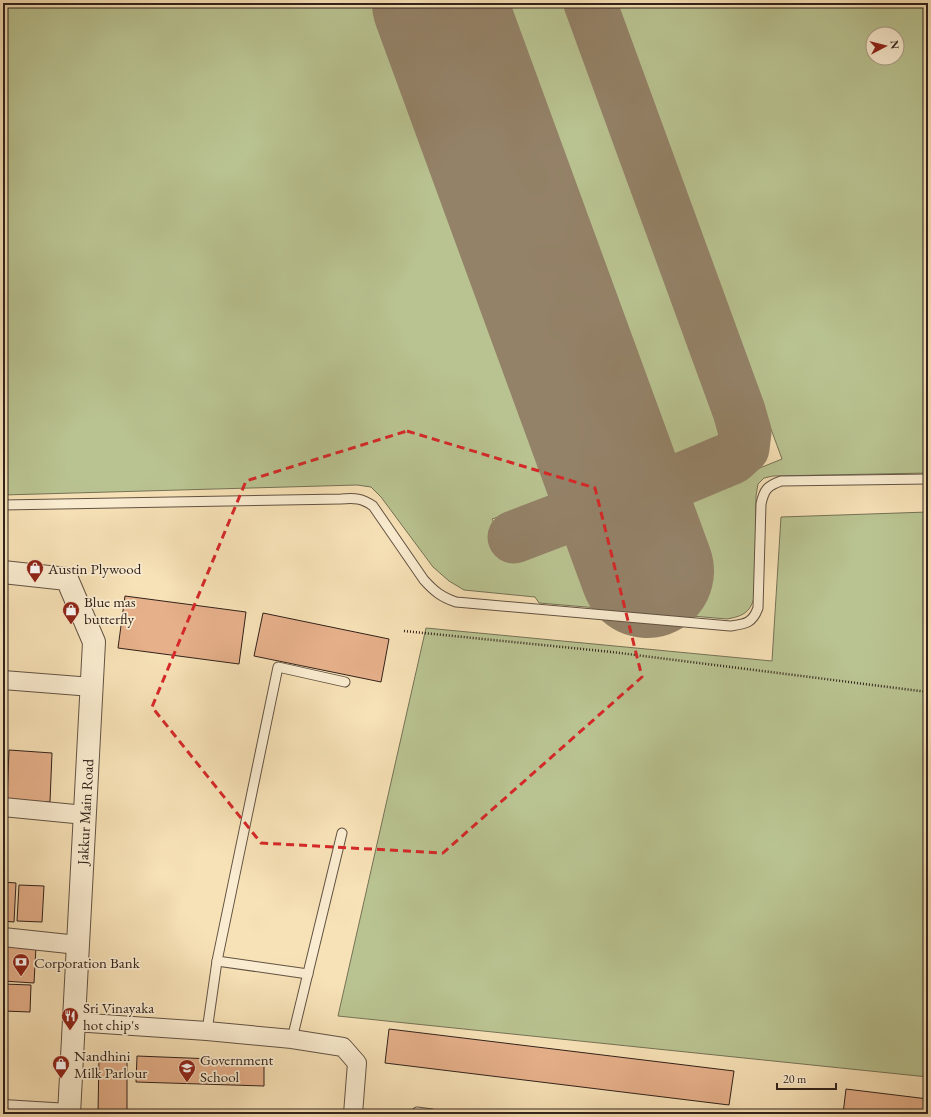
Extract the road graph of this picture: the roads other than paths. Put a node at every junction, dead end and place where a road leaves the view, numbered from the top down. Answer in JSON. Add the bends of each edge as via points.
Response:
{"nodes":[{"id":1,"x":928,"y":480,"type":"edge"},
{"id":2,"x":3,"y":505,"type":"edge"},
{"id":3,"x":3,"y":572,"type":"edge"},
{"id":4,"x":3,"y":680,"type":"edge"},
{"id":5,"x":345,"y":682,"type":"dead end"},
{"id":6,"x":92,"y":687,"type":"junction"},
{"id":7,"x":3,"y":807,"type":"edge"},
{"id":8,"x":85,"y":815,"type":"junction"},
{"id":9,"x":342,"y":833,"type":"dead end"},
{"id":10,"x":3,"y":937,"type":"edge"},
{"id":11,"x":78,"y":945,"type":"junction"},
{"id":12,"x":217,"y":961,"type":"junction"},
{"id":13,"x":308,"y":974,"type":"junction"},
{"id":14,"x":74,"y":1022,"type":"junction"},
{"id":15,"x":207,"y":1031,"type":"junction"},
{"id":16,"x":292,"y":1039,"type":"junction"},
{"id":17,"x":3,"y":1109,"type":"edge"},
{"id":18,"x":417,"y":1112,"type":"dead end"},
{"id":19,"x":69,"y":1113,"type":"edge"},
{"id":20,"x":353,"y":1114,"type":"edge"},
{"id":21,"x":432,"y":1114,"type":"edge"}],
"edges":[{"from":1,"to":2,"type":"lane","via":[[781,481],[772,484],[763,493],[761,504],[758,608],[755,617],[745,624],[730,626],[456,602],[443,598],[424,580],[373,506],[366,500],[356,498]]},
{"from":3,"to":6,"type":"street","name":"Jakkur Main Road","via":[[67,579],[94,642]]},
{"from":4,"to":6,"type":"street"},
{"from":5,"to":12,"type":"lane","via":[[278,668]]},
{"from":6,"to":8,"type":"street","name":"Jakkur Main Road"},
{"from":7,"to":8,"type":"street"},
{"from":8,"to":11,"type":"street","name":"Jakkur Main Road"},
{"from":9,"to":13,"type":"lane"},
{"from":10,"to":11,"type":"street"},
{"from":11,"to":14,"type":"street","name":"Jakkur Main Road"},
{"from":12,"to":13,"type":"lane"},
{"from":12,"to":15,"type":"lane"},
{"from":13,"to":16,"type":"lane"},
{"from":14,"to":15,"type":"street"},
{"from":14,"to":19,"type":"street","name":"Jakkur Main Road"},
{"from":15,"to":16,"type":"street"},
{"from":16,"to":20,"type":"street","via":[[343,1047],[358,1063]]},
{"from":17,"to":19,"type":"street"},
{"from":18,"to":21,"type":"lane"}]}
